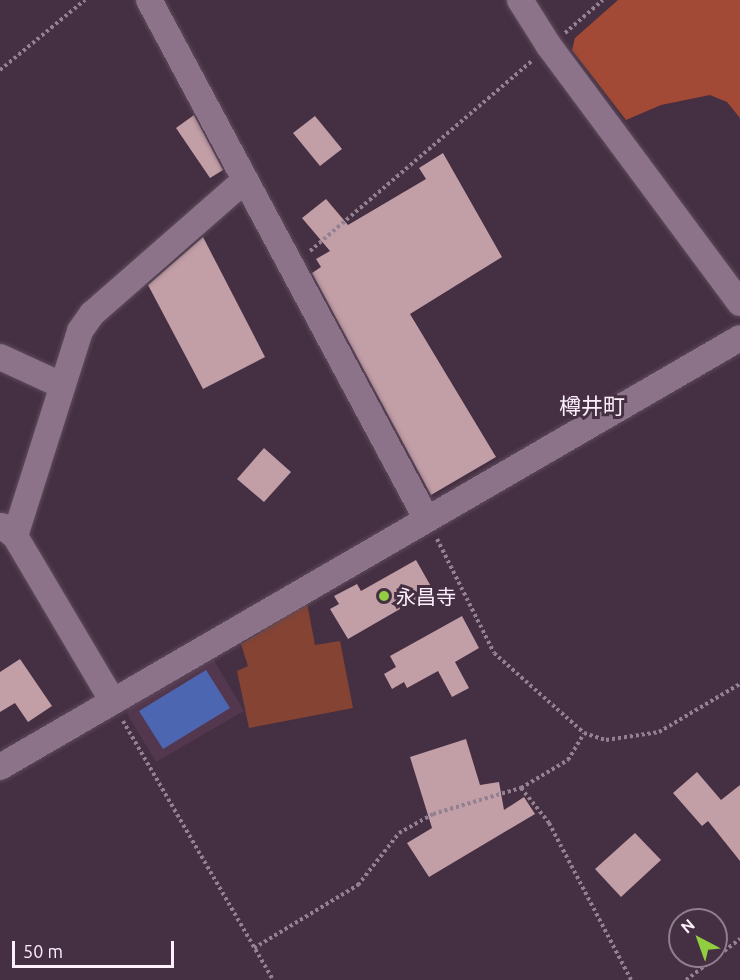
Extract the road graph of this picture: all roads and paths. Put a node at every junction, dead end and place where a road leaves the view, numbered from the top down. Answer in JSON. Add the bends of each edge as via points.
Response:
{"nodes":[{"id":1,"x":85,"y":0,"type":"edge"},
{"id":2,"x":148,"y":0,"type":"edge"},
{"id":3,"x":519,"y":0,"type":"edge"},
{"id":4,"x":603,"y":0,"type":"edge"},
{"id":5,"x":549,"y":46,"type":"junction"},
{"id":6,"x":0,"y":70,"type":"edge"},
{"id":7,"x":243,"y":182,"type":"junction"},
{"id":8,"x":290,"y":267,"type":"junction"},
{"id":9,"x":740,"y":303,"type":"edge"},
{"id":10,"x":740,"y":338,"type":"edge"},
{"id":11,"x":0,"y":357,"type":"edge"},
{"id":12,"x":61,"y":385,"type":"junction"},
{"id":13,"x":426,"y":518,"type":"junction"},
{"id":14,"x":8,"y":530,"type":"edge"},
{"id":15,"x":740,"y":684,"type":"edge"},
{"id":16,"x":738,"y":689,"type":"edge"},
{"id":17,"x":112,"y":700,"type":"junction"},
{"id":18,"x":584,"y":733,"type":"junction"},
{"id":19,"x":0,"y":767,"type":"edge"},
{"id":20,"x":521,"y":788,"type":"junction"},
{"id":21,"x":740,"y":939,"type":"edge"},
{"id":22,"x":254,"y":948,"type":"junction"},
{"id":23,"x":273,"y":980,"type":"edge"},
{"id":24,"x":632,"y":980,"type":"edge"},
{"id":25,"x":686,"y":980,"type":"edge"}],
"edges":[{"from":1,"to":6,"type":"path"},
{"from":2,"to":7,"type":"street"},
{"from":3,"to":5,"type":"street"},
{"from":4,"to":5,"type":"path"},
{"from":5,"to":8,"type":"path"},
{"from":5,"to":9,"type":"street"},
{"from":7,"to":8,"type":"street"},
{"from":7,"to":12,"type":"street","via":[[92,314],[80,331]]},
{"from":8,"to":13,"type":"street"},
{"from":10,"to":13,"type":"street"},
{"from":11,"to":12,"type":"street"},
{"from":12,"to":14,"type":"street"},
{"from":13,"to":17,"type":"street"},
{"from":13,"to":18,"type":"path","via":[[494,653]]},
{"from":14,"to":17,"type":"street"},
{"from":15,"to":16,"type":"path"},
{"from":16,"to":18,"type":"path","via":[[659,732],[606,740]]},
{"from":17,"to":19,"type":"street"},
{"from":17,"to":22,"type":"path"},
{"from":18,"to":20,"type":"path","via":[[568,760]]},
{"from":20,"to":22,"type":"path","via":[[433,814],[399,833],[358,885]]},
{"from":20,"to":24,"type":"path","via":[[549,823]]},
{"from":21,"to":25,"type":"path"},
{"from":22,"to":23,"type":"path"}]}
